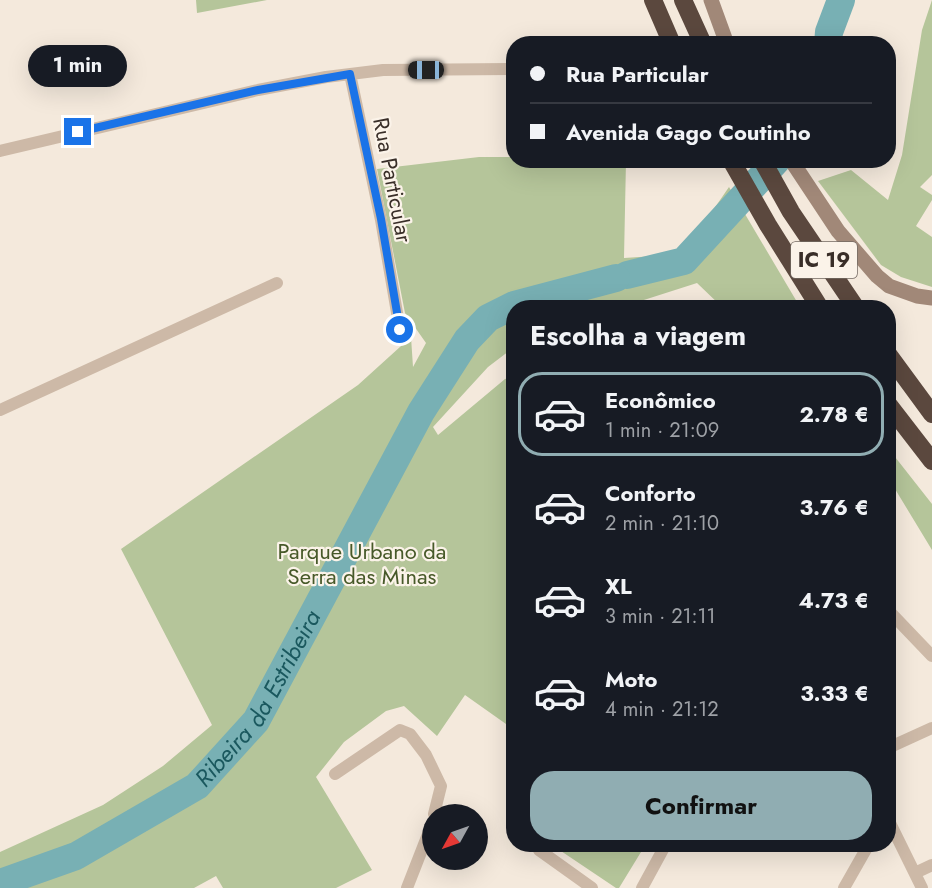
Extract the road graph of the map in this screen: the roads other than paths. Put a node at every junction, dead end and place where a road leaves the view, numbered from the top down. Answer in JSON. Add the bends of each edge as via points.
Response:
{"nodes":[{"id":1,"x":652,"y":0,"type":"edge"},
{"id":2,"x":683,"y":0,"type":"edge"},
{"id":3,"x":711,"y":0,"type":"edge"},
{"id":4,"x":668,"y":36,"type":"edge"},
{"id":5,"x":699,"y":36,"type":"edge"},
{"id":6,"x":724,"y":36,"type":"edge"},
{"id":7,"x":506,"y":69,"type":"edge"},
{"id":8,"x":350,"y":74,"type":"junction"},
{"id":9,"x":0,"y":151,"type":"edge"},
{"id":10,"x":736,"y":168,"type":"edge"},
{"id":11,"x":766,"y":168,"type":"edge"},
{"id":12,"x":796,"y":168,"type":"edge"},
{"id":13,"x":277,"y":283,"type":"dead end"},
{"id":14,"x":932,"y":298,"type":"edge"},
{"id":15,"x":815,"y":300,"type":"edge"},
{"id":16,"x":851,"y":300,"type":"edge"},
{"id":17,"x":400,"y":330,"type":"dead end"},
{"id":18,"x":896,"y":365,"type":"edge"},
{"id":19,"x":0,"y":410,"type":"edge"},
{"id":20,"x":932,"y":414,"type":"edge"},
{"id":21,"x":896,"y":415,"type":"edge"},
{"id":22,"x":932,"y":461,"type":"edge"},
{"id":23,"x":896,"y":618,"type":"edge"},
{"id":24,"x":932,"y":656,"type":"edge"},
{"id":25,"x":932,"y":728,"type":"edge"},
{"id":26,"x":896,"y":744,"type":"edge"},
{"id":27,"x":335,"y":774,"type":"dead end"},
{"id":28,"x":436,"y":804,"type":"edge"},
{"id":29,"x":896,"y":836,"type":"edge"},
{"id":30,"x":422,"y":850,"type":"edge"},
{"id":31,"x":542,"y":852,"type":"edge"},
{"id":32,"x":655,"y":852,"type":"edge"},
{"id":33,"x":864,"y":852,"type":"edge"},
{"id":34,"x":932,"y":865,"type":"edge"},
{"id":35,"x":915,"y":873,"type":"junction"},
{"id":36,"x":407,"y":888,"type":"edge"},
{"id":37,"x":592,"y":888,"type":"edge"},
{"id":38,"x":642,"y":888,"type":"edge"},
{"id":39,"x":844,"y":888,"type":"edge"},
{"id":40,"x":922,"y":888,"type":"edge"}],
"edges":[{"from":1,"to":4,"type":"highway"},
{"from":2,"to":5,"type":"highway"},
{"from":3,"to":6,"type":"street"},
{"from":7,"to":8,"type":"street"},
{"from":8,"to":9,"type":"street","via":[[258,90]]},
{"from":8,"to":17,"type":"street","name":"Rua Particular"},
{"from":10,"to":15,"type":"highway","number":"IC 19"},
{"from":11,"to":16,"type":"highway","number":"IC 19"},
{"from":12,"to":14,"type":"street","via":[[838,231],[877,276],[889,286]]},
{"from":13,"to":19,"type":"street"},
{"from":18,"to":20,"type":"highway"},
{"from":21,"to":22,"type":"highway"},
{"from":23,"to":24,"type":"street"},
{"from":25,"to":26,"type":"street"},
{"from":27,"to":28,"type":"street","via":[[400,730],[410,734],[426,755],[441,786]]},
{"from":29,"to":35,"type":"street"},
{"from":30,"to":36,"type":"street"},
{"from":31,"to":37,"type":"street"},
{"from":32,"to":38,"type":"street"},
{"from":33,"to":39,"type":"street"},
{"from":34,"to":35,"type":"street"},
{"from":35,"to":40,"type":"street"}]}
